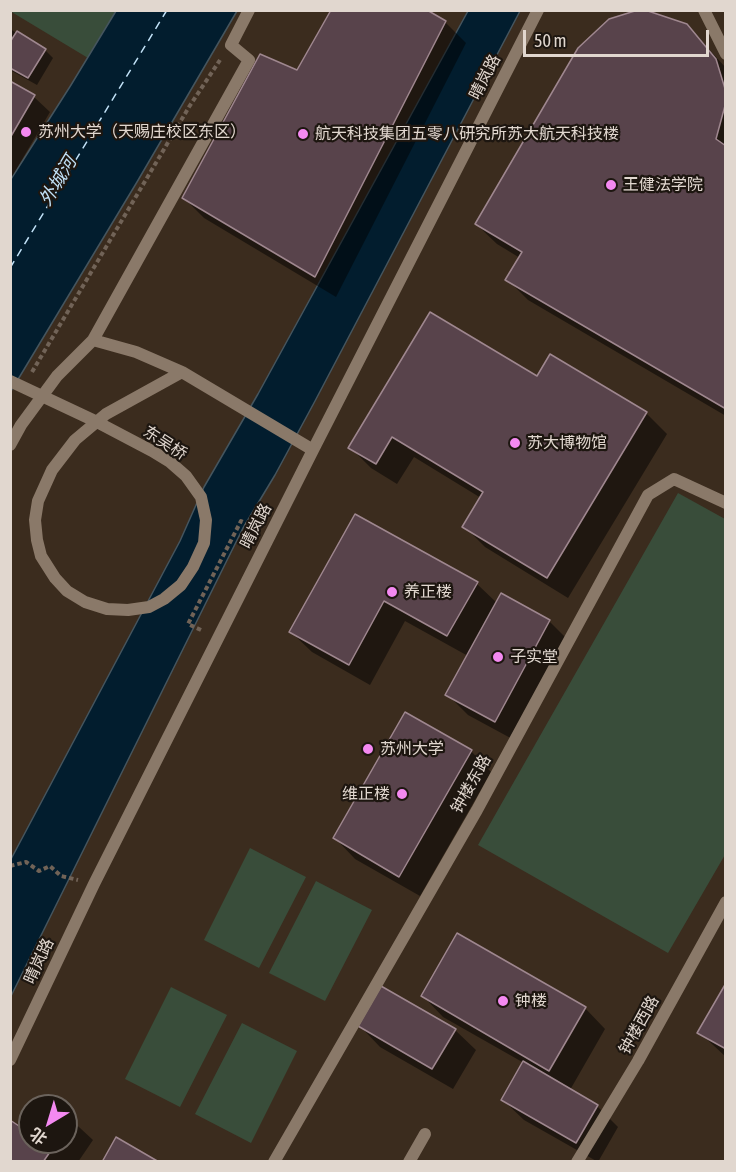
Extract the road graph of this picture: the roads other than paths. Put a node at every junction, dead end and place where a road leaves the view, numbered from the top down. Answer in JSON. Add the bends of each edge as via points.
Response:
{"nodes":[{"id":1,"x":249,"y":10,"type":"edge"},
{"id":2,"x":538,"y":10,"type":"edge"},
{"id":3,"x":704,"y":10,"type":"edge"},
{"id":4,"x":726,"y":54,"type":"edge"},
{"id":5,"x":93,"y":340,"type":"junction"},
{"id":6,"x":182,"y":372,"type":"junction"},
{"id":7,"x":10,"y":381,"type":"edge"},
{"id":8,"x":10,"y":445,"type":"edge"},
{"id":9,"x":313,"y":450,"type":"junction"},
{"id":10,"x":726,"y":503,"type":"edge"},
{"id":11,"x":726,"y":902,"type":"edge"},
{"id":12,"x":10,"y":1060,"type":"edge"},
{"id":13,"x":425,"y":1134,"type":"dead end"},
{"id":14,"x":274,"y":1161,"type":"edge"},
{"id":15,"x":409,"y":1161,"type":"edge"},
{"id":16,"x":577,"y":1161,"type":"edge"}],
"edges":[{"from":1,"to":5,"type":"lane","via":[[231,45],[249,60]]},
{"from":2,"to":9,"type":"lane","name":"晴岚路"},
{"from":3,"to":4,"type":"lane"},
{"from":5,"to":6,"type":"lane","via":[[136,352]]},
{"from":5,"to":8,"type":"lane","via":[[57,376]]},
{"from":6,"to":7,"type":"lane","name":"东吴桥","via":[[106,414],[75,440],[51,470],[35,520],[42,556],[67,591],[107,609],[149,607],[181,585],[193,567],[204,543],[206,520],[201,497],[170,462],[95,421]]},
{"from":6,"to":9,"type":"lane"},
{"from":9,"to":12,"type":"lane","name":"晴岚路","via":[[99,873]]},
{"from":10,"to":14,"type":"lane","name":"钟楼东路","via":[[674,479],[648,495],[477,810]]},
{"from":11,"to":16,"type":"lane","name":"钟楼西路","via":[[638,1061]]},
{"from":13,"to":15,"type":"lane"}]}
